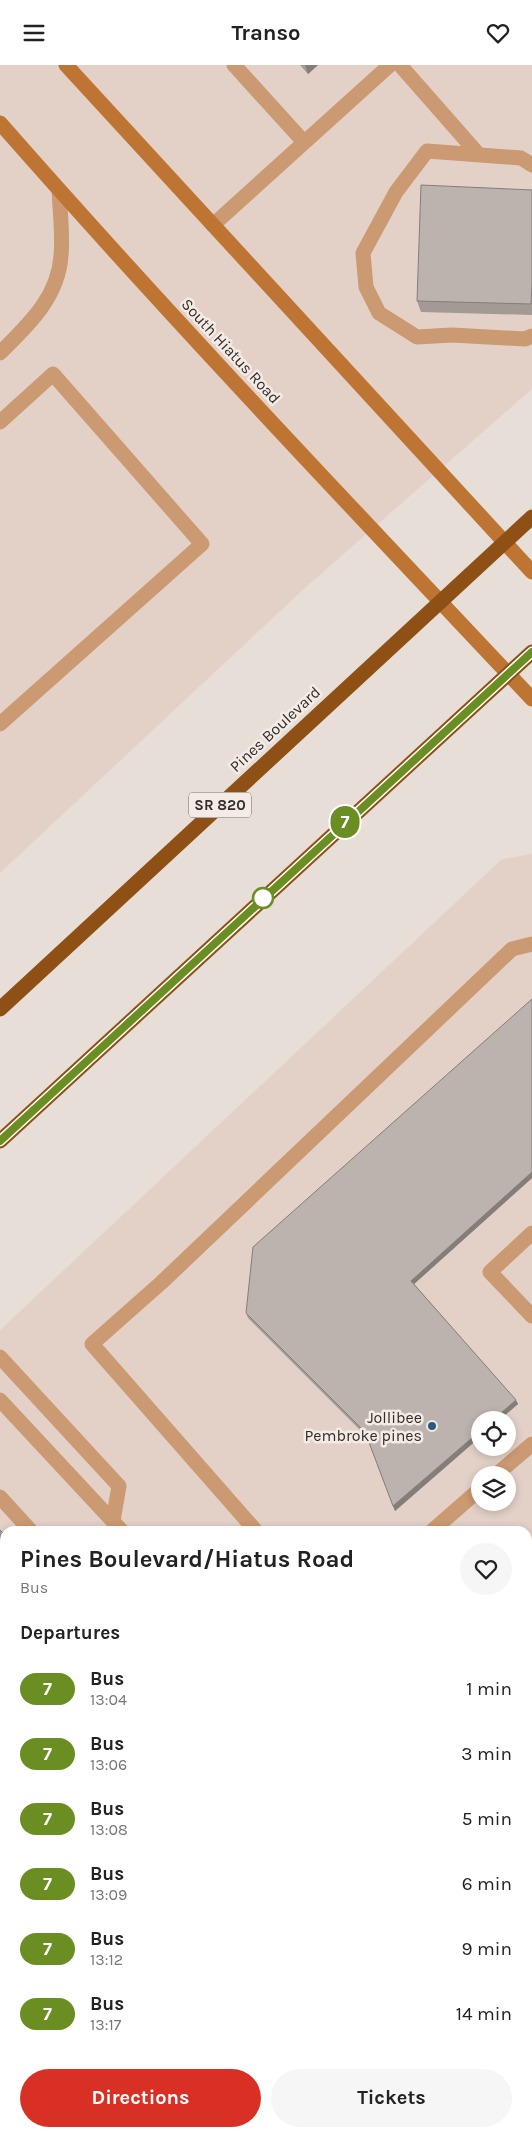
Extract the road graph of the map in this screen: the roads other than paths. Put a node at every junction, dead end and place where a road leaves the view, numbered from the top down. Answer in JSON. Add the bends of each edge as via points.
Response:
{"nodes":[{"id":1,"x":66,"y":65,"type":"edge"},
{"id":2,"x":234,"y":65,"type":"edge"},
{"id":3,"x":390,"y":65,"type":"edge"},
{"id":4,"x":400,"y":65,"type":"edge"},
{"id":5,"x":0,"y":123,"type":"edge"},
{"id":6,"x":303,"y":141,"type":"junction"},
{"id":7,"x":479,"y":155,"type":"junction"},
{"id":8,"x":532,"y":165,"type":"edge"},
{"id":9,"x":59,"y":190,"type":"junction"},
{"id":10,"x":213,"y":225,"type":"junction"},
{"id":11,"x":532,"y":336,"type":"edge"},
{"id":12,"x":0,"y":353,"type":"edge"},
{"id":13,"x":0,"y":422,"type":"edge"},
{"id":14,"x":532,"y":517,"type":"edge"},
{"id":15,"x":504,"y":541,"type":"junction"},
{"id":16,"x":532,"y":572,"type":"edge"},
{"id":17,"x":439,"y":601,"type":"junction"},
{"id":18,"x":532,"y":652,"type":"edge"},
{"id":19,"x":508,"y":673,"type":"junction"},
{"id":20,"x":532,"y":699,"type":"edge"},
{"id":21,"x":0,"y":724,"type":"edge"},
{"id":22,"x":532,"y":944,"type":"edge"},
{"id":23,"x":0,"y":1009,"type":"edge"},
{"id":24,"x":0,"y":1141,"type":"edge"},
{"id":25,"x":532,"y":1233,"type":"edge"},
{"id":26,"x":532,"y":1316,"type":"edge"},
{"id":27,"x":0,"y":1357,"type":"edge"},
{"id":28,"x":1,"y":1404,"type":"edge"},
{"id":29,"x":532,"y":1443,"type":"edge"},
{"id":30,"x":506,"y":1466,"type":"edge"},
{"id":31,"x":0,"y":1497,"type":"edge"},
{"id":32,"x":471,"y":1497,"type":"edge"},
{"id":33,"x":26,"y":1526,"type":"edge"},
{"id":34,"x":118,"y":1526,"type":"edge"},
{"id":35,"x":252,"y":1526,"type":"edge"},
{"id":36,"x":438,"y":1526,"type":"edge"}],
"edges":[{"from":1,"to":10,"type":"main road"},
{"from":2,"to":6,"type":"lane"},
{"from":3,"to":6,"type":"lane"},
{"from":4,"to":7,"type":"lane"},
{"from":5,"to":9,"type":"main road","name":"South Hiatus Road"},
{"from":6,"to":10,"type":"lane"},
{"from":7,"to":8,"type":"lane","via":[[521,158]]},
{"from":7,"to":11,"type":"lane","via":[[427,151],[396,192],[363,253],[366,287],[379,313],[418,337],[452,335],[524,339]]},
{"from":9,"to":12,"type":"lane","via":[[61,258],[51,293],[34,319]]},
{"from":9,"to":17,"type":"main road","name":"South Hiatus Road"},
{"from":10,"to":15,"type":"main road"},
{"from":13,"to":21,"type":"lane","via":[[53,374],[202,544]]},
{"from":14,"to":15,"type":"highway","name":"Pines Boulevard","number":"SR 820"},
{"from":15,"to":16,"type":"main road"},
{"from":15,"to":17,"type":"highway","name":"Pines Boulevard","number":"SR 820"},
{"from":17,"to":19,"type":"main road","name":"South Hiatus Road"},
{"from":17,"to":23,"type":"highway","name":"Pines Boulevard","number":"SR 820"},
{"from":18,"to":19,"type":"highway"},
{"from":19,"to":20,"type":"main road","name":"South Hiatus Road"},
{"from":19,"to":24,"type":"highway"},
{"from":22,"to":35,"type":"lane","via":[[512,949],[162,1282],[92,1344]]},
{"from":25,"to":26,"type":"lane","via":[[490,1272]]},
{"from":27,"to":34,"type":"lane","via":[[119,1486]]},
{"from":28,"to":34,"type":"lane"},
{"from":29,"to":30,"type":"lane"},
{"from":31,"to":33,"type":"lane"},
{"from":32,"to":36,"type":"lane"}]}
